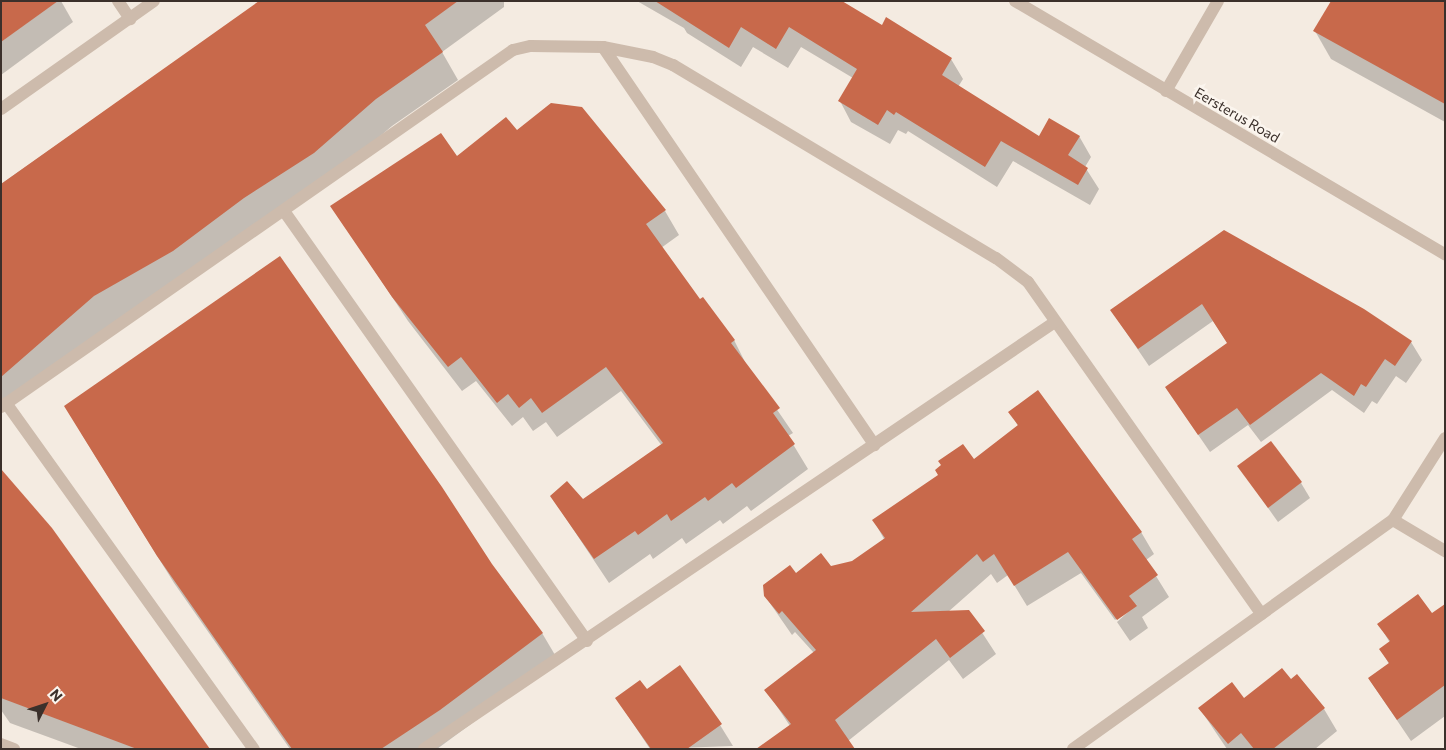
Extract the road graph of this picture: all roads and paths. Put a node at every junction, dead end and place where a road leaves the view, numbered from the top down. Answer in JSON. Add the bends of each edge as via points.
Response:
{"nodes":[{"id":1,"x":118,"y":1,"type":"edge"},
{"id":2,"x":154,"y":1,"type":"edge"},
{"id":3,"x":1015,"y":1,"type":"edge"},
{"id":4,"x":1218,"y":1,"type":"edge"},
{"id":5,"x":130,"y":19,"type":"junction"},
{"id":6,"x":603,"y":47,"type":"junction"},
{"id":7,"x":1166,"y":91,"type":"junction"},
{"id":8,"x":1,"y":109,"type":"edge"},
{"id":9,"x":284,"y":210,"type":"junction"},
{"id":10,"x":1445,"y":254,"type":"edge"},
{"id":11,"x":1055,"y":322,"type":"junction"},
{"id":12,"x":4,"y":405,"type":"edge"},
{"id":13,"x":1445,"y":438,"type":"edge"},
{"id":14,"x":875,"y":445,"type":"junction"},
{"id":15,"x":1393,"y":520,"type":"junction"},
{"id":16,"x":1445,"y":551,"type":"edge"},
{"id":17,"x":1261,"y":614,"type":"junction"},
{"id":18,"x":587,"y":641,"type":"junction"},
{"id":19,"x":1,"y":744,"type":"edge"},
{"id":20,"x":14,"y":749,"type":"edge"},
{"id":21,"x":254,"y":749,"type":"edge"},
{"id":22,"x":424,"y":749,"type":"edge"},
{"id":23,"x":1074,"y":749,"type":"edge"}],
"edges":[{"from":1,"to":5,"type":"street"},
{"from":2,"to":5,"type":"street"},
{"from":3,"to":7,"type":"street","name":"Eersterus Road"},
{"from":4,"to":7,"type":"street"},
{"from":5,"to":8,"type":"street"},
{"from":6,"to":9,"type":"street","via":[[531,46],[513,50]]},
{"from":6,"to":11,"type":"street","via":[[653,57],[673,65],[996,258],[1028,282]]},
{"from":6,"to":14,"type":"street"},
{"from":7,"to":10,"type":"street","name":"Eersterus Road"},
{"from":9,"to":12,"type":"street"},
{"from":9,"to":18,"type":"street"},
{"from":11,"to":14,"type":"street"},
{"from":11,"to":17,"type":"street"},
{"from":12,"to":21,"type":"street"},
{"from":13,"to":15,"type":"street"},
{"from":14,"to":18,"type":"street"},
{"from":15,"to":16,"type":"street"},
{"from":15,"to":17,"type":"street"},
{"from":17,"to":23,"type":"street"},
{"from":18,"to":22,"type":"street"},
{"from":19,"to":20,"type":"street"}]}
